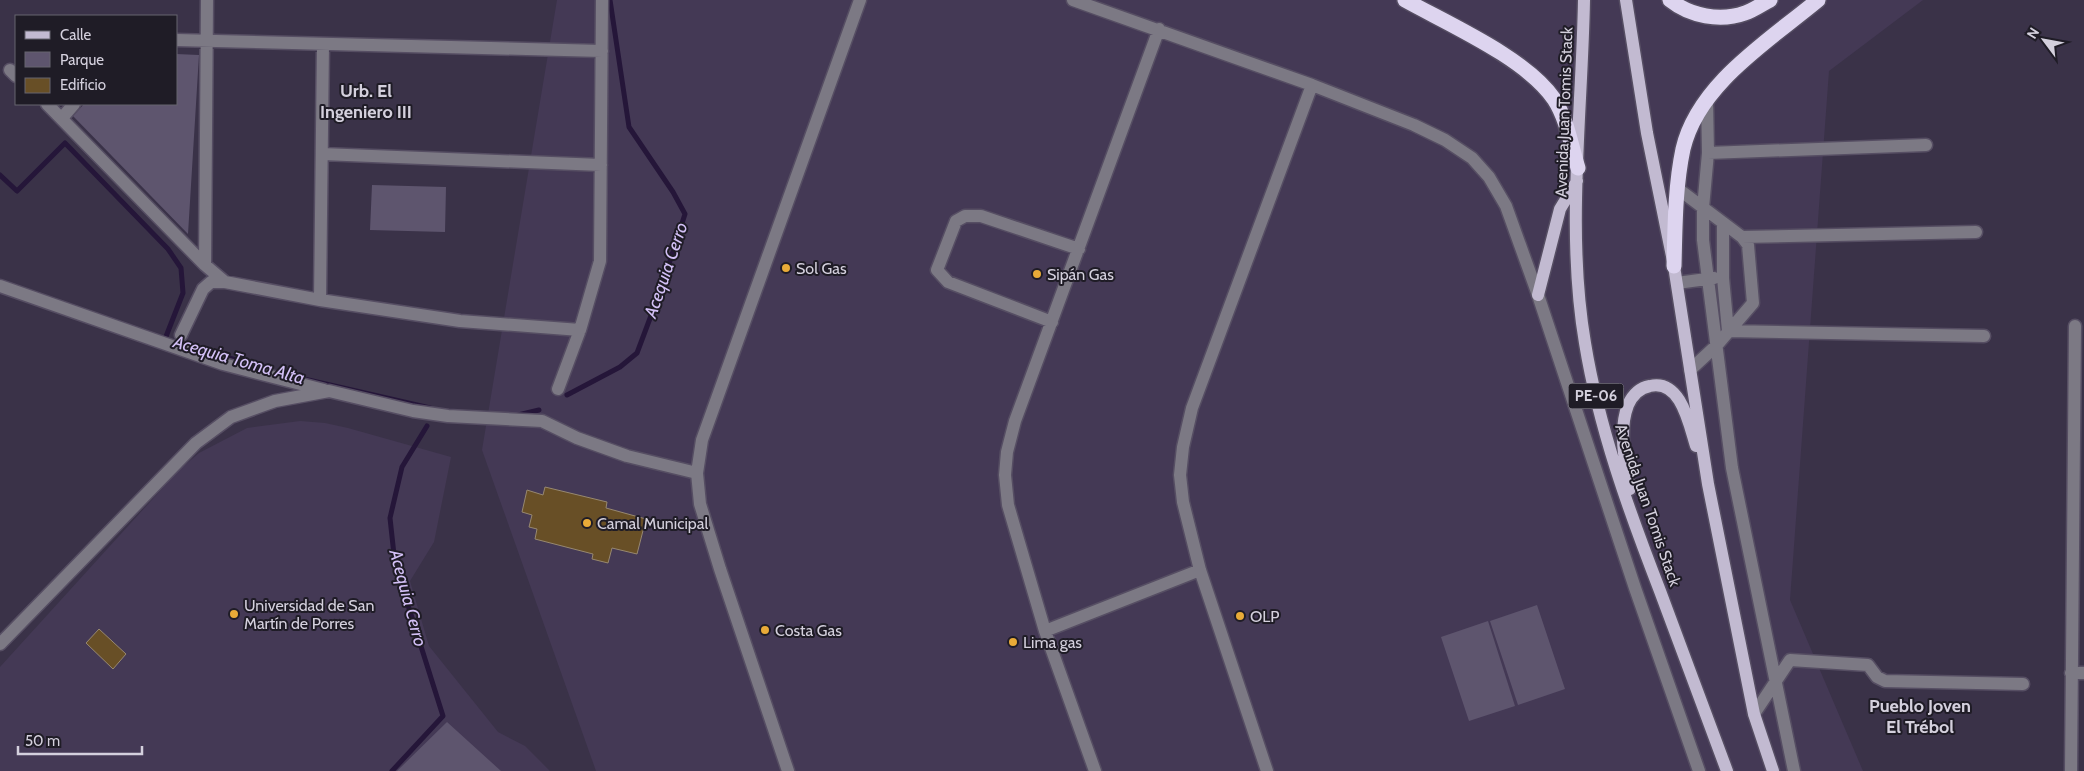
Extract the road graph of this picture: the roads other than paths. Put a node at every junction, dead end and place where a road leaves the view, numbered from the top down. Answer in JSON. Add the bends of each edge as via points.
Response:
{"nodes":[{"id":1,"x":207,"y":0,"type":"edge"},
{"id":2,"x":602,"y":0,"type":"edge"},
{"id":3,"x":860,"y":0,"type":"edge"},
{"id":4,"x":1073,"y":0,"type":"edge"},
{"id":5,"x":1405,"y":0,"type":"edge"},
{"id":6,"x":1584,"y":0,"type":"edge"},
{"id":7,"x":1626,"y":0,"type":"edge"},
{"id":8,"x":1670,"y":0,"type":"edge"},
{"id":9,"x":1770,"y":0,"type":"edge"},
{"id":10,"x":1818,"y":0,"type":"edge"},
{"id":11,"x":1159,"y":29,"type":"junction"},
{"id":12,"x":178,"y":40,"type":"edge"},
{"id":13,"x":207,"y":41,"type":"junction"},
{"id":14,"x":323,"y":44,"type":"junction"},
{"id":15,"x":602,"y":51,"type":"junction"},
{"id":16,"x":1312,"y":85,"type":"junction"},
{"id":17,"x":1706,"y":99,"type":"junction"},
{"id":18,"x":48,"y":105,"type":"edge"},
{"id":19,"x":73,"y":105,"type":"edge"},
{"id":20,"x":62,"y":118,"type":"junction"},
{"id":21,"x":1926,"y":145,"type":"dead end"},
{"id":22,"x":1708,"y":153,"type":"junction"},
{"id":23,"x":322,"y":154,"type":"junction"},
{"id":24,"x":601,"y":165,"type":"junction"},
{"id":25,"x":1577,"y":174,"type":"junction"},
{"id":26,"x":1677,"y":188,"type":"junction"},
{"id":27,"x":1703,"y":208,"type":"junction"},
{"id":28,"x":1723,"y":223,"type":"junction"},
{"id":29,"x":1976,"y":232,"type":"dead end"},
{"id":30,"x":1742,"y":237,"type":"junction"},
{"id":31,"x":1078,"y":249,"type":"junction"},
{"id":32,"x":205,"y":265,"type":"junction"},
{"id":33,"x":1674,"y":266,"type":"junction"},
{"id":34,"x":1723,"y":278,"type":"junction"},
{"id":35,"x":1707,"y":279,"type":"junction"},
{"id":36,"x":225,"y":282,"type":"junction"},
{"id":37,"x":1677,"y":283,"type":"junction"},
{"id":38,"x":0,"y":286,"type":"edge"},
{"id":39,"x":1538,"y":295,"type":"junction"},
{"id":40,"x":320,"y":300,"type":"junction"},
{"id":41,"x":1052,"y":322,"type":"junction"},
{"id":42,"x":2075,"y":326,"type":"dead end"},
{"id":43,"x":580,"y":330,"type":"junction"},
{"id":44,"x":1728,"y":331,"type":"junction"},
{"id":45,"x":181,"y":335,"type":"dead end"},
{"id":46,"x":1984,"y":336,"type":"dead end"},
{"id":47,"x":1717,"y":345,"type":"junction"},
{"id":48,"x":1690,"y":370,"type":"junction"},
{"id":49,"x":558,"y":389,"type":"dead end"},
{"id":50,"x":329,"y":391,"type":"junction"},
{"id":51,"x":2079,"y":400,"type":"edge"},
{"id":52,"x":697,"y":473,"type":"junction"},
{"id":53,"x":1708,"y":484,"type":"junction"},
{"id":54,"x":2078,"y":508,"type":"edge"},
{"id":55,"x":1637,"y":531,"type":"junction"},
{"id":56,"x":1200,"y":570,"type":"junction"},
{"id":57,"x":1045,"y":631,"type":"junction"},
{"id":58,"x":0,"y":644,"type":"edge"},
{"id":59,"x":2078,"y":673,"type":"edge"},
{"id":60,"x":1775,"y":682,"type":"junction"},
{"id":61,"x":2023,"y":684,"type":"dead end"},
{"id":62,"x":1754,"y":714,"type":"junction"},
{"id":63,"x":788,"y":771,"type":"edge"},
{"id":64,"x":1095,"y":771,"type":"edge"},
{"id":65,"x":1267,"y":771,"type":"edge"},
{"id":66,"x":1699,"y":771,"type":"edge"},
{"id":67,"x":1727,"y":771,"type":"edge"},
{"id":68,"x":1773,"y":771,"type":"edge"},
{"id":69,"x":1794,"y":771,"type":"edge"},
{"id":70,"x":2071,"y":771,"type":"edge"}],
"edges":[{"from":1,"to":13,"type":"street"},
{"from":2,"to":15,"type":"street"},
{"from":3,"to":52,"type":"street","via":[[702,440]]},
{"from":4,"to":11,"type":"street"},
{"from":5,"to":25,"type":"highway","via":[[1504,56],[1540,83],[1565,120]]},
{"from":6,"to":25,"type":"main road","name":"Avenida Juan Tomis Stack","number":"PE-06"},
{"from":7,"to":33,"type":"main road","via":[[1647,132]]},
{"from":8,"to":9,"type":"highway","via":[[1695,14],[1714,18],[1745,14]]},
{"from":10,"to":17,"type":"highway","via":[[1732,71]]},
{"from":11,"to":16,"type":"street"},
{"from":11,"to":31,"type":"street"},
{"from":12,"to":13,"type":"street"},
{"from":13,"to":14,"type":"street"},
{"from":13,"to":32,"type":"street"},
{"from":14,"to":15,"type":"street"},
{"from":14,"to":23,"type":"street"},
{"from":15,"to":24,"type":"street"},
{"from":16,"to":39,"type":"street","via":[[1414,125],[1472,158],[1489,177],[1506,206]]},
{"from":16,"to":56,"type":"street","via":[[1192,408],[1180,475],[1183,502]]},
{"from":17,"to":22,"type":"street"},
{"from":17,"to":26,"type":"highway","via":[[1684,148]]},
{"from":18,"to":20,"type":"street"},
{"from":19,"to":20,"type":"street"},
{"from":20,"to":32,"type":"street"},
{"from":21,"to":22,"type":"street"},
{"from":22,"to":27,"type":"street"},
{"from":23,"to":24,"type":"street"},
{"from":23,"to":40,"type":"street"},
{"from":24,"to":43,"type":"street","via":[[600,261]]},
{"from":25,"to":39,"type":"main road","via":[[1560,209]]},
{"from":25,"to":55,"type":"main road","name":"Avenida Juan Tomis Stack","number":"PE-06","via":[[1577,270],[1585,343],[1604,428]]},
{"from":26,"to":27,"type":"street"},
{"from":26,"to":33,"type":"highway"},
{"from":27,"to":28,"type":"street"},
{"from":27,"to":35,"type":"street"},
{"from":28,"to":30,"type":"street"},
{"from":28,"to":34,"type":"street"},
{"from":29,"to":30,"type":"street"},
{"from":30,"to":44,"type":"street","via":[[1748,245],[1753,303]]},
{"from":31,"to":41,"type":"street"},
{"from":31,"to":41,"type":"street","via":[[981,216],[965,216],[956,221],[937,270],[948,282]]},
{"from":32,"to":36,"type":"street"},
{"from":33,"to":37,"type":"main road"},
{"from":34,"to":35,"type":"street"},
{"from":34,"to":44,"type":"street"},
{"from":35,"to":37,"type":"street"},
{"from":35,"to":47,"type":"street"},
{"from":36,"to":40,"type":"street"},
{"from":36,"to":45,"type":"street","via":[[211,282],[203,289]]},
{"from":37,"to":48,"type":"main road"},
{"from":38,"to":50,"type":"street","via":[[223,364]]},
{"from":39,"to":66,"type":"street"},
{"from":40,"to":43,"type":"street","via":[[460,321]]},
{"from":41,"to":57,"type":"street","via":[[1015,421],[1005,475],[1008,506]]},
{"from":42,"to":51,"type":"street"},
{"from":43,"to":49,"type":"street"},
{"from":44,"to":46,"type":"street"},
{"from":44,"to":47,"type":"street"},
{"from":47,"to":48,"type":"street"},
{"from":47,"to":60,"type":"street","via":[[1732,468]]},
{"from":48,"to":53,"type":"main road"},
{"from":50,"to":52,"type":"street","via":[[448,416],[542,421],[627,456]]},
{"from":50,"to":58,"type":"street","via":[[275,401],[231,418],[196,443]]},
{"from":51,"to":54,"type":"street"},
{"from":52,"to":63,"type":"street","via":[[700,504]]},
{"from":53,"to":55,"type":"main road","via":[[1677,395],[1656,384],[1643,387],[1628,406],[1623,446]]},
{"from":53,"to":62,"type":"main road"},
{"from":54,"to":59,"type":"street"},
{"from":55,"to":67,"type":"main road","name":"Avenida Juan Tomis Stack","number":"PE-06"},
{"from":56,"to":57,"type":"street"},
{"from":56,"to":65,"type":"street"},
{"from":57,"to":64,"type":"street"},
{"from":59,"to":70,"type":"street"},
{"from":60,"to":61,"type":"street","via":[[1790,660],[1868,665],[1877,677],[1885,681]]},
{"from":60,"to":62,"type":"street"},
{"from":60,"to":69,"type":"street"},
{"from":62,"to":68,"type":"main road"}]}
